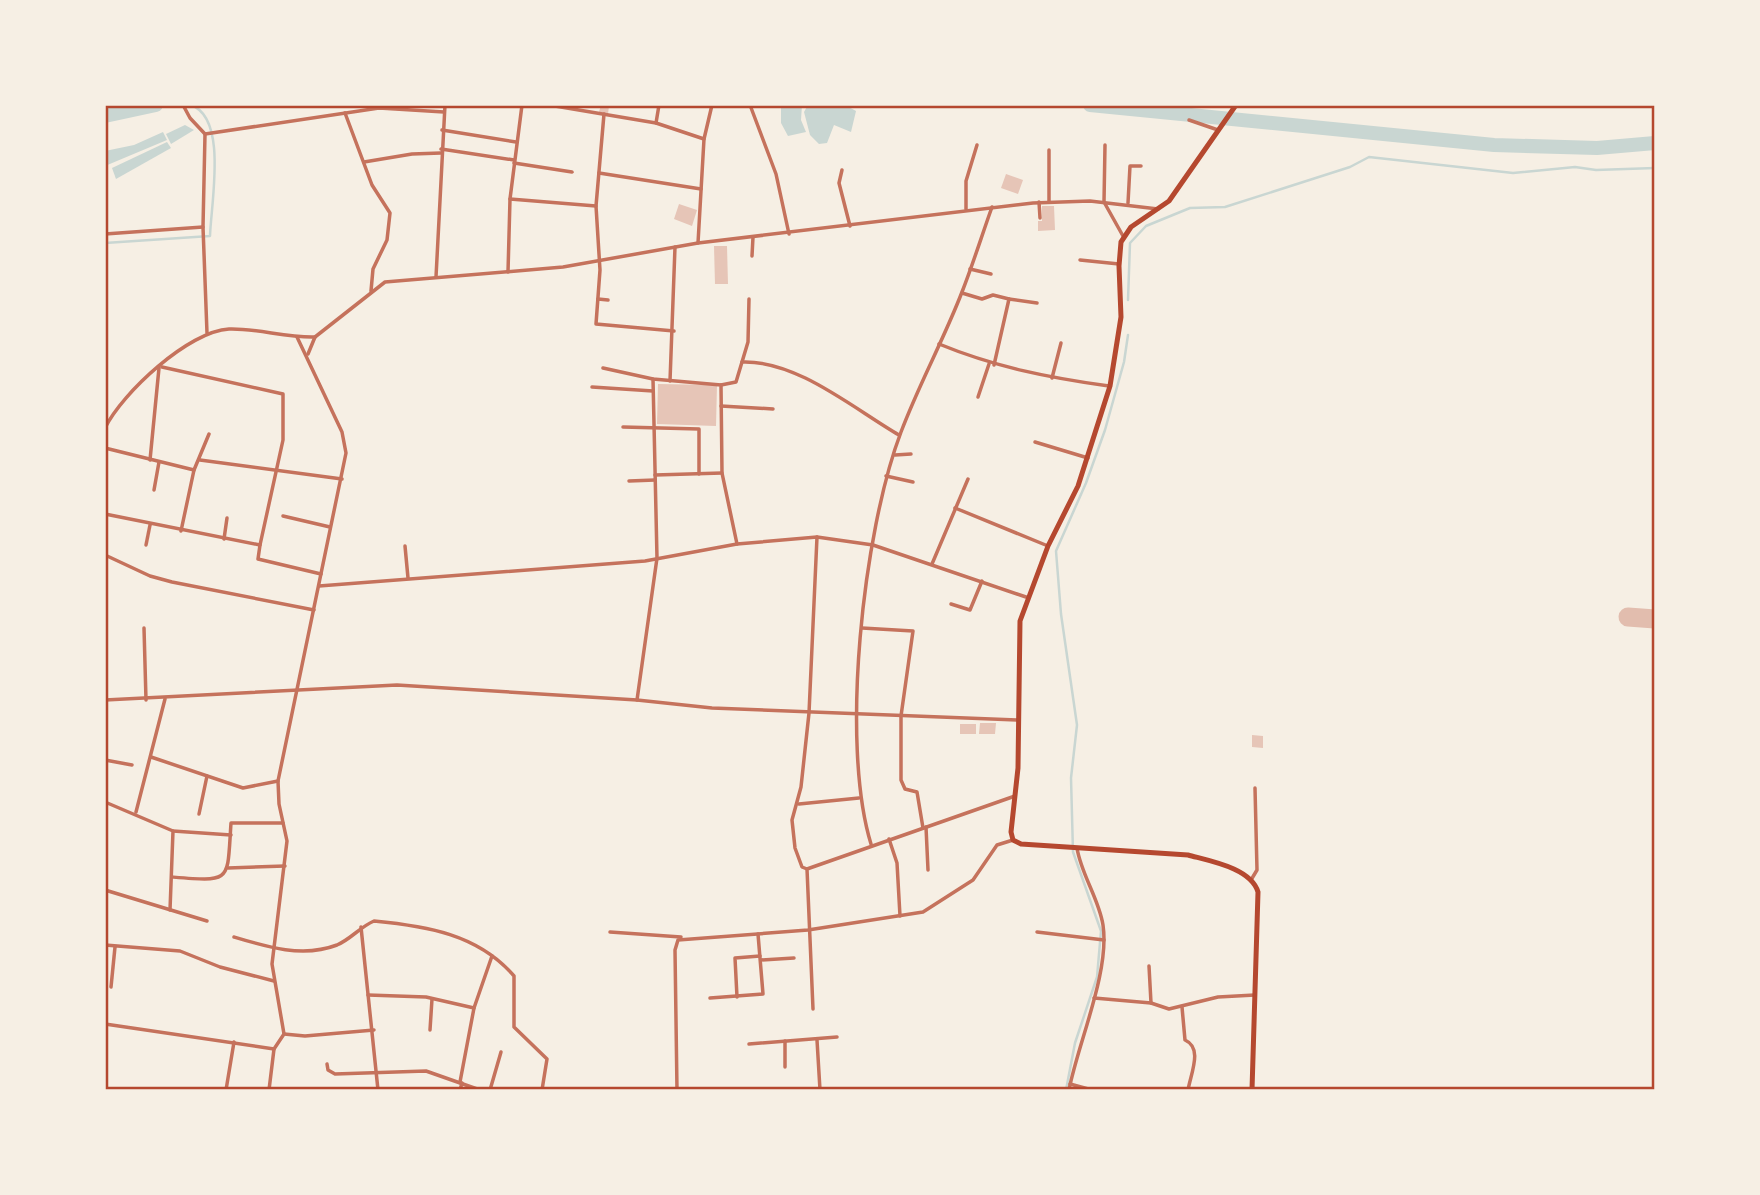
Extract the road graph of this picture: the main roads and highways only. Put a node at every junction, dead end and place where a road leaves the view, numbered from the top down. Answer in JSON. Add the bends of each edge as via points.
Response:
{"nodes":[{"id":1,"x":1236,"y":105,"type":"edge"},
{"id":2,"x":1252,"y":1090,"type":"edge"}],
"edges":[{"from":1,"to":2,"type":"main road","via":[[1181,186],[1123,236],[1121,317],[1110,386],[1088,458],[1026,597],[1017,636],[1018,768],[1013,840],[1188,855],[1251,880],[1258,892]]}]}
